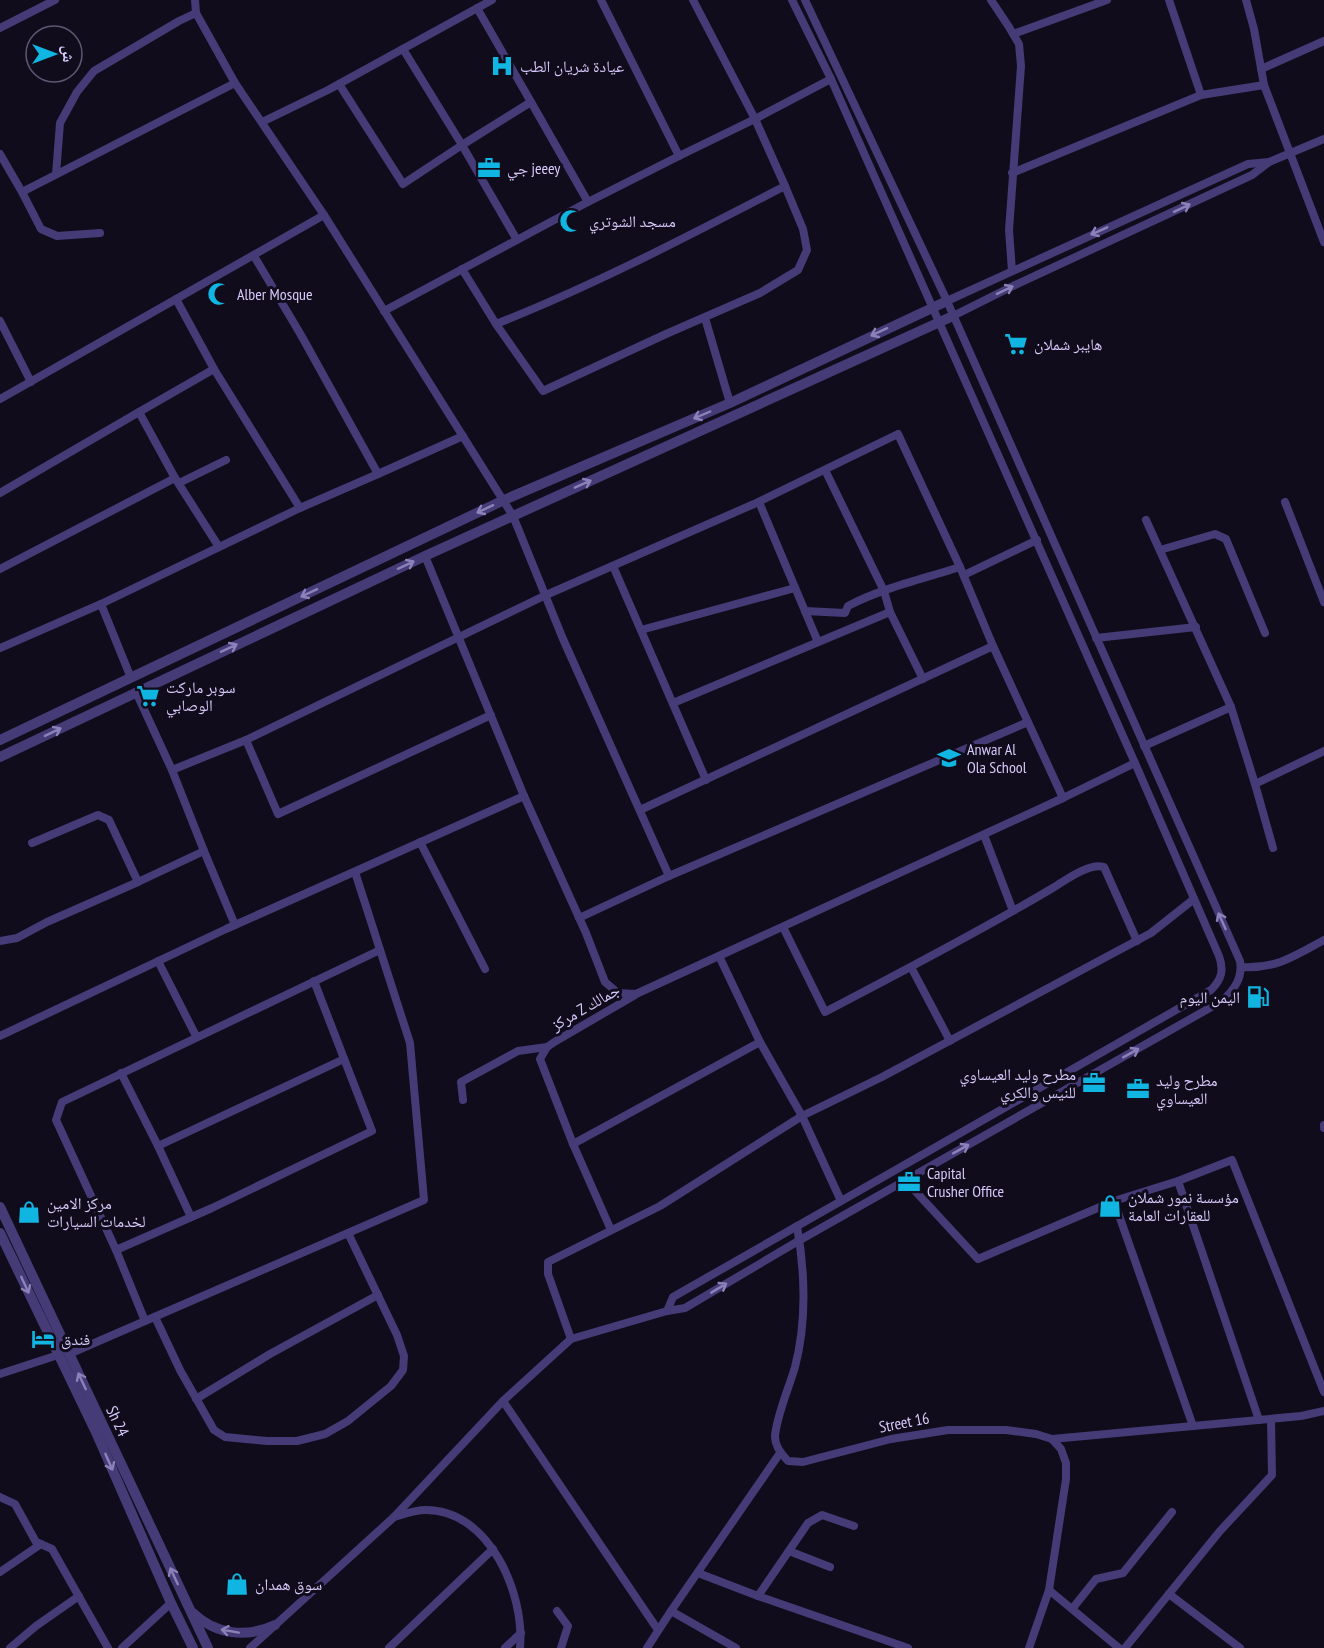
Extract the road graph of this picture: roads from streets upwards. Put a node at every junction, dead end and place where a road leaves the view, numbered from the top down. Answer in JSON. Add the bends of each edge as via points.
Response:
{"nodes":[{"id":1,"x":55,"y":0,"type":"edge"},
{"id":2,"x":195,"y":0,"type":"edge"},
{"id":3,"x":492,"y":0,"type":"edge"},
{"id":4,"x":602,"y":0,"type":"edge"},
{"id":5,"x":693,"y":0,"type":"edge"},
{"id":6,"x":792,"y":0,"type":"edge"},
{"id":7,"x":805,"y":0,"type":"edge"},
{"id":8,"x":991,"y":0,"type":"edge"},
{"id":9,"x":1107,"y":0,"type":"edge"},
{"id":10,"x":1169,"y":0,"type":"edge"},
{"id":11,"x":1246,"y":0,"type":"edge"},
{"id":12,"x":477,"y":8,"type":"junction"},
{"id":13,"x":196,"y":13,"type":"junction"},
{"id":14,"x":0,"y":28,"type":"edge"},
{"id":15,"x":1013,"y":34,"type":"junction"},
{"id":16,"x":1324,"y":41,"type":"edge"},
{"id":17,"x":403,"y":49,"type":"junction"},
{"id":18,"x":1261,"y":69,"type":"junction"},
{"id":19,"x":831,"y":79,"type":"junction"},
{"id":20,"x":235,"y":83,"type":"junction"},
{"id":21,"x":339,"y":84,"type":"junction"},
{"id":22,"x":1264,"y":85,"type":"junction"},
{"id":23,"x":1201,"y":95,"type":"junction"},
{"id":24,"x":531,"y":102,"type":"junction"},
{"id":25,"x":754,"y":119,"type":"junction"},
{"id":26,"x":262,"y":122,"type":"junction"},
{"id":27,"x":1324,"y":139,"type":"edge"},
{"id":28,"x":462,"y":145,"type":"junction"},
{"id":29,"x":1290,"y":153,"type":"junction"},
{"id":30,"x":0,"y":154,"type":"edge"},
{"id":31,"x":679,"y":156,"type":"junction"},
{"id":32,"x":1269,"y":162,"type":"junction"},
{"id":33,"x":1012,"y":173,"type":"junction"},
{"id":34,"x":56,"y":174,"type":"junction"},
{"id":35,"x":785,"y":186,"type":"junction"},
{"id":36,"x":22,"y":192,"type":"junction"},
{"id":37,"x":588,"y":202,"type":"junction"},
{"id":38,"x":324,"y":215,"type":"junction"},
{"id":39,"x":100,"y":232,"type":"dead end"},
{"id":40,"x":516,"y":240,"type":"junction"},
{"id":41,"x":1324,"y":242,"type":"edge"},
{"id":42,"x":254,"y":256,"type":"junction"},
{"id":43,"x":462,"y":269,"type":"junction"},
{"id":44,"x":1012,"y":271,"type":"junction"},
{"id":45,"x":176,"y":299,"type":"junction"},
{"id":46,"x":946,"y":300,"type":"junction"},
{"id":47,"x":932,"y":307,"type":"junction"},
{"id":48,"x":384,"y":311,"type":"junction"},
{"id":49,"x":952,"y":316,"type":"junction"},
{"id":50,"x":705,"y":318,"type":"junction"},
{"id":51,"x":0,"y":321,"type":"edge"},
{"id":52,"x":939,"y":323,"type":"junction"},
{"id":53,"x":496,"y":324,"type":"junction"},
{"id":54,"x":214,"y":369,"type":"junction"},
{"id":55,"x":31,"y":382,"type":"junction"},
{"id":56,"x":0,"y":399,"type":"edge"},
{"id":57,"x":730,"y":403,"type":"junction"},
{"id":58,"x":139,"y":412,"type":"junction"},
{"id":59,"x":463,"y":436,"type":"junction"},
{"id":60,"x":226,"y":460,"type":"dead end"},
{"id":61,"x":825,"y":470,"type":"junction"},
{"id":62,"x":378,"y":474,"type":"junction"},
{"id":63,"x":177,"y":480,"type":"junction"},
{"id":64,"x":0,"y":493,"type":"edge"},
{"id":65,"x":504,"y":500,"type":"junction"},
{"id":66,"x":759,"y":502,"type":"junction"},
{"id":67,"x":1286,"y":502,"type":"dead end"},
{"id":68,"x":300,"y":508,"type":"junction"},
{"id":69,"x":513,"y":516,"type":"junction"},
{"id":70,"x":1146,"y":520,"type":"dead end"},
{"id":71,"x":1037,"y":540,"type":"junction"},
{"id":72,"x":219,"y":547,"type":"junction"},
{"id":73,"x":1160,"y":550,"type":"junction"},
{"id":74,"x":425,"y":556,"type":"junction"},
{"id":75,"x":613,"y":566,"type":"junction"},
{"id":76,"x":0,"y":569,"type":"edge"},
{"id":77,"x":962,"y":571,"type":"junction"},
{"id":78,"x":795,"y":588,"type":"junction"},
{"id":79,"x":884,"y":591,"type":"junction"},
{"id":80,"x":546,"y":595,"type":"junction"},
{"id":81,"x":1324,"y":602,"type":"edge"},
{"id":82,"x":101,"y":604,"type":"junction"},
{"id":83,"x":805,"y":611,"type":"junction"},
{"id":84,"x":890,"y":612,"type":"junction"},
{"id":85,"x":1196,"y":627,"type":"junction"},
{"id":86,"x":641,"y":630,"type":"junction"},
{"id":87,"x":1265,"y":633,"type":"dead end"},
{"id":88,"x":459,"y":638,"type":"junction"},
{"id":89,"x":1096,"y":638,"type":"junction"},
{"id":90,"x":818,"y":642,"type":"junction"},
{"id":91,"x":993,"y":646,"type":"junction"},
{"id":92,"x":0,"y":648,"type":"edge"},
{"id":93,"x":131,"y":678,"type":"junction"},
{"id":94,"x":922,"y":679,"type":"junction"},
{"id":95,"x":136,"y":692,"type":"junction"},
{"id":96,"x":673,"y":703,"type":"junction"},
{"id":97,"x":1231,"y":707,"type":"junction"},
{"id":98,"x":491,"y":715,"type":"junction"},
{"id":99,"x":1028,"y":722,"type":"junction"},
{"id":100,"x":0,"y":740,"type":"edge"},
{"id":101,"x":246,"y":740,"type":"junction"},
{"id":102,"x":1144,"y":746,"type":"junction"},
{"id":103,"x":1324,"y":751,"type":"edge"},
{"id":104,"x":0,"y":757,"type":"edge"},
{"id":105,"x":1135,"y":762,"type":"junction"},
{"id":106,"x":172,"y":770,"type":"junction"},
{"id":107,"x":706,"y":780,"type":"junction"},
{"id":108,"x":1255,"y":784,"type":"junction"},
{"id":109,"x":524,"y":796,"type":"junction"},
{"id":110,"x":1063,"y":798,"type":"junction"},
{"id":111,"x":640,"y":810,"type":"junction"},
{"id":112,"x":984,"y":835,"type":"junction"},
{"id":113,"x":420,"y":842,"type":"junction"},
{"id":114,"x":32,"y":843,"type":"dead end"},
{"id":115,"x":1273,"y":848,"type":"dead end"},
{"id":116,"x":204,"y":851,"type":"junction"},
{"id":117,"x":355,"y":872,"type":"junction"},
{"id":118,"x":669,"y":876,"type":"junction"},
{"id":119,"x":138,"y":882,"type":"junction"},
{"id":120,"x":1194,"y":899,"type":"junction"},
{"id":121,"x":1013,"y":911,"type":"junction"},
{"id":122,"x":579,"y":918,"type":"junction"},
{"id":123,"x":235,"y":925,"type":"junction"},
{"id":124,"x":783,"y":927,"type":"junction"},
{"id":125,"x":1137,"y":940,"type":"junction"},
{"id":126,"x":1324,"y":940,"type":"edge"},
{"id":127,"x":0,"y":941,"type":"edge"},
{"id":128,"x":380,"y":950,"type":"junction"},
{"id":129,"x":719,"y":956,"type":"junction"},
{"id":130,"x":158,"y":961,"type":"junction"},
{"id":131,"x":911,"y":967,"type":"junction"},
{"id":132,"x":1241,"y":967,"type":"junction"},
{"id":133,"x":485,"y":969,"type":"dead end"},
{"id":134,"x":314,"y":981,"type":"junction"},
{"id":135,"x":636,"y":994,"type":"junction"},
{"id":136,"x":0,"y":1036,"type":"edge"},
{"id":137,"x":196,"y":1036,"type":"junction"},
{"id":138,"x":950,"y":1041,"type":"junction"},
{"id":139,"x":760,"y":1042,"type":"junction"},
{"id":140,"x":547,"y":1047,"type":"junction"},
{"id":141,"x":344,"y":1059,"type":"junction"},
{"id":142,"x":121,"y":1073,"type":"junction"},
{"id":143,"x":463,"y":1100,"type":"dead end"},
{"id":144,"x":802,"y":1116,"type":"junction"},
{"id":145,"x":573,"y":1144,"type":"junction"},
{"id":146,"x":158,"y":1146,"type":"junction"},
{"id":147,"x":905,"y":1180,"type":"junction"},
{"id":148,"x":1178,"y":1181,"type":"junction"},
{"id":149,"x":841,"y":1202,"type":"junction"},
{"id":150,"x":1114,"y":1202,"type":"junction"},
{"id":151,"x":0,"y":1207,"type":"edge"},
{"id":152,"x":191,"y":1217,"type":"junction"},
{"id":153,"x":797,"y":1226,"type":"junction"},
{"id":154,"x":611,"y":1230,"type":"junction"},
{"id":155,"x":0,"y":1233,"type":"edge"},
{"id":156,"x":348,"y":1233,"type":"junction"},
{"id":157,"x":800,"y":1240,"type":"junction"},
{"id":158,"x":116,"y":1250,"type":"junction"},
{"id":159,"x":378,"y":1295,"type":"junction"},
{"id":160,"x":667,"y":1311,"type":"junction"},
{"id":161,"x":155,"y":1317,"type":"junction"},
{"id":162,"x":145,"y":1321,"type":"junction"},
{"id":163,"x":572,"y":1339,"type":"junction"},
{"id":164,"x":64,"y":1355,"type":"junction"},
{"id":165,"x":0,"y":1374,"type":"edge"},
{"id":166,"x":1324,"y":1392,"type":"edge"},
{"id":167,"x":196,"y":1399,"type":"junction"},
{"id":168,"x":503,"y":1401,"type":"junction"},
{"id":169,"x":1324,"y":1411,"type":"edge"},
{"id":170,"x":1271,"y":1419,"type":"junction"},
{"id":171,"x":1259,"y":1420,"type":"junction"},
{"id":172,"x":1193,"y":1426,"type":"junction"},
{"id":173,"x":1052,"y":1439,"type":"junction"},
{"id":174,"x":780,"y":1453,"type":"junction"},
{"id":175,"x":0,"y":1497,"type":"edge"},
{"id":176,"x":1172,"y":1512,"type":"dead end"},
{"id":177,"x":394,"y":1517,"type":"junction"},
{"id":178,"x":854,"y":1526,"type":"dead end"},
{"id":179,"x":41,"y":1544,"type":"junction"},
{"id":180,"x":493,"y":1549,"type":"junction"},
{"id":181,"x":789,"y":1551,"type":"junction"},
{"id":182,"x":830,"y":1567,"type":"dead end"},
{"id":183,"x":0,"y":1572,"type":"edge"},
{"id":184,"x":698,"y":1573,"type":"junction"},
{"id":185,"x":1049,"y":1590,"type":"junction"},
{"id":186,"x":1169,"y":1594,"type":"junction"},
{"id":187,"x":79,"y":1596,"type":"junction"},
{"id":188,"x":758,"y":1596,"type":"junction"},
{"id":189,"x":171,"y":1603,"type":"junction"},
{"id":190,"x":1072,"y":1609,"type":"junction"},
{"id":191,"x":190,"y":1610,"type":"junction"},
{"id":192,"x":557,"y":1611,"type":"dead end"},
{"id":193,"x":671,"y":1611,"type":"junction"},
{"id":194,"x":275,"y":1625,"type":"junction"},
{"id":195,"x":658,"y":1630,"type":"junction"},
{"id":196,"x":520,"y":1633,"type":"junction"},
{"id":197,"x":10,"y":1648,"type":"edge"},
{"id":198,"x":108,"y":1648,"type":"edge"},
{"id":199,"x":122,"y":1648,"type":"edge"},
{"id":200,"x":193,"y":1648,"type":"edge"},
{"id":201,"x":208,"y":1648,"type":"edge"},
{"id":202,"x":250,"y":1648,"type":"edge"},
{"id":203,"x":390,"y":1648,"type":"edge"},
{"id":204,"x":505,"y":1648,"type":"edge"},
{"id":205,"x":520,"y":1648,"type":"edge"},
{"id":206,"x":561,"y":1648,"type":"edge"},
{"id":207,"x":647,"y":1648,"type":"edge"},
{"id":208,"x":736,"y":1648,"type":"edge"},
{"id":209,"x":909,"y":1648,"type":"edge"},
{"id":210,"x":1029,"y":1648,"type":"edge"},
{"id":211,"x":1119,"y":1648,"type":"edge"},
{"id":212,"x":1125,"y":1648,"type":"edge"},
{"id":213,"x":1240,"y":1648,"type":"edge"}],
"edges":[{"from":1,"to":14,"type":"street"},
{"from":2,"to":13,"type":"street"},
{"from":3,"to":12,"type":"street"},
{"from":4,"to":31,"type":"street"},
{"from":5,"to":25,"type":"street"},
{"from":6,"to":19,"type":"street"},
{"from":7,"to":46,"type":"street"},
{"from":8,"to":15,"type":"street"},
{"from":9,"to":15,"type":"street"},
{"from":10,"to":23,"type":"street"},
{"from":11,"to":18,"type":"street"},
{"from":12,"to":17,"type":"street"},
{"from":12,"to":24,"type":"street"},
{"from":13,"to":20,"type":"street"},
{"from":13,"to":34,"type":"street","via":[[94,71],[60,123]]},
{"from":15,"to":33,"type":"street","via":[[1019,44],[1021,66]]},
{"from":16,"to":18,"type":"street"},
{"from":17,"to":21,"type":"street"},
{"from":17,"to":28,"type":"street"},
{"from":18,"to":22,"type":"street"},
{"from":19,"to":25,"type":"street"},
{"from":19,"to":47,"type":"street"},
{"from":20,"to":26,"type":"street"},
{"from":20,"to":34,"type":"street"},
{"from":21,"to":26,"type":"street"},
{"from":21,"to":28,"type":"street","via":[[403,184]]},
{"from":22,"to":23,"type":"street"},
{"from":22,"to":29,"type":"street"},
{"from":23,"to":33,"type":"street"},
{"from":24,"to":28,"type":"street"},
{"from":24,"to":37,"type":"street"},
{"from":25,"to":31,"type":"street"},
{"from":25,"to":35,"type":"street"},
{"from":26,"to":38,"type":"street"},
{"from":27,"to":29,"type":"street"},
{"from":28,"to":40,"type":"street"},
{"from":29,"to":32,"type":"street"},
{"from":29,"to":41,"type":"street"},
{"from":30,"to":36,"type":"street"},
{"from":31,"to":37,"type":"street"},
{"from":32,"to":44,"type":"street","one_way":true,"via":[[1248,164]]},
{"from":49,"to":32,"type":"street","one_way":true,"via":[[1245,179]]},
{"from":33,"to":44,"type":"street"},
{"from":34,"to":36,"type":"street"},
{"from":35,"to":50,"type":"street","via":[[807,250],[798,270],[760,293]]},
{"from":35,"to":53,"type":"street","via":[[665,248]]},
{"from":36,"to":39,"type":"street","via":[[40,230],[57,236]]},
{"from":37,"to":40,"type":"street"},
{"from":38,"to":42,"type":"street"},
{"from":38,"to":48,"type":"street"},
{"from":40,"to":43,"type":"street"},
{"from":42,"to":45,"type":"street"},
{"from":42,"to":62,"type":"street"},
{"from":43,"to":48,"type":"street"},
{"from":43,"to":53,"type":"street"},
{"from":44,"to":46,"type":"street"},
{"from":45,"to":54,"type":"street"},
{"from":45,"to":55,"type":"street"},
{"from":46,"to":47,"type":"street"},
{"from":46,"to":49,"type":"street"},
{"from":47,"to":52,"type":"street"},
{"from":47,"to":57,"type":"street","one_way":true},
{"from":48,"to":59,"type":"street"},
{"from":49,"to":52,"type":"street"},
{"from":49,"to":89,"type":"street"},
{"from":50,"to":53,"type":"street","via":[[543,391]]},
{"from":50,"to":57,"type":"street"},
{"from":51,"to":55,"type":"street"},
{"from":69,"to":52,"type":"street","one_way":true},
{"from":52,"to":71,"type":"street"},
{"from":54,"to":58,"type":"street"},
{"from":54,"to":68,"type":"street"},
{"from":55,"to":56,"type":"street"},
{"from":57,"to":65,"type":"street","one_way":true},
{"from":58,"to":63,"type":"street"},
{"from":58,"to":64,"type":"street"},
{"from":59,"to":62,"type":"street"},
{"from":59,"to":65,"type":"street"},
{"from":60,"to":63,"type":"street"},
{"from":61,"to":66,"type":"street"},
{"from":61,"to":77,"type":"street","via":[[898,434]]},
{"from":61,"to":79,"type":"street"},
{"from":62,"to":68,"type":"street"},
{"from":63,"to":72,"type":"street"},
{"from":63,"to":76,"type":"street"},
{"from":65,"to":69,"type":"street"},
{"from":65,"to":93,"type":"street","one_way":true},
{"from":66,"to":75,"type":"street"},
{"from":66,"to":78,"type":"street"},
{"from":67,"to":81,"type":"street"},
{"from":68,"to":72,"type":"street"},
{"from":69,"to":74,"type":"street"},
{"from":69,"to":80,"type":"street"},
{"from":70,"to":73,"type":"street"},
{"from":71,"to":77,"type":"street"},
{"from":71,"to":105,"type":"street"},
{"from":72,"to":82,"type":"street"},
{"from":73,"to":85,"type":"street"},
{"from":73,"to":87,"type":"street","via":[[1215,534],[1226,539]]},
{"from":74,"to":88,"type":"street"},
{"from":95,"to":74,"type":"street","one_way":true},
{"from":75,"to":80,"type":"street"},
{"from":75,"to":86,"type":"street"},
{"from":77,"to":79,"type":"street"},
{"from":77,"to":91,"type":"street"},
{"from":78,"to":83,"type":"street"},
{"from":78,"to":86,"type":"street"},
{"from":79,"to":83,"type":"street","via":[[848,606],[845,613]]},
{"from":79,"to":84,"type":"street"},
{"from":80,"to":88,"type":"street"},
{"from":80,"to":111,"type":"street"},
{"from":82,"to":92,"type":"street"},
{"from":82,"to":93,"type":"street"},
{"from":83,"to":90,"type":"street"},
{"from":84,"to":90,"type":"street"},
{"from":84,"to":94,"type":"street"},
{"from":85,"to":89,"type":"street"},
{"from":85,"to":97,"type":"street"},
{"from":86,"to":96,"type":"street"},
{"from":88,"to":98,"type":"street"},
{"from":88,"to":101,"type":"street"},
{"from":89,"to":102,"type":"street"},
{"from":90,"to":96,"type":"street"},
{"from":91,"to":94,"type":"street"},
{"from":91,"to":99,"type":"street"},
{"from":93,"to":100,"type":"street"},
{"from":94,"to":107,"type":"street"},
{"from":104,"to":95,"type":"street","one_way":true},
{"from":95,"to":106,"type":"street"},
{"from":96,"to":107,"type":"street"},
{"from":97,"to":102,"type":"street"},
{"from":97,"to":108,"type":"street"},
{"from":98,"to":101,"type":"street","via":[[278,814]]},
{"from":98,"to":109,"type":"street"},
{"from":99,"to":110,"type":"street"},
{"from":99,"to":118,"type":"street"},
{"from":101,"to":106,"type":"street"},
{"from":132,"to":102,"type":"street","one_way":true},
{"from":103,"to":108,"type":"street"},
{"from":105,"to":110,"type":"street","name":"مركز Z جمالك"},
{"from":105,"to":120,"type":"street"},
{"from":106,"to":116,"type":"street"},
{"from":107,"to":111,"type":"street"},
{"from":108,"to":115,"type":"street"},
{"from":109,"to":113,"type":"street"},
{"from":109,"to":122,"type":"street"},
{"from":110,"to":112,"type":"street","name":"مركز Z جمالك"},
{"from":111,"to":118,"type":"street"},
{"from":112,"to":121,"type":"street"},
{"from":112,"to":124,"type":"street","name":"مركز Z جمالك"},
{"from":113,"to":117,"type":"street"},
{"from":113,"to":133,"type":"street"},
{"from":114,"to":119,"type":"street","via":[[103,816],[109,820]]},
{"from":116,"to":119,"type":"street"},
{"from":116,"to":123,"type":"street"},
{"from":117,"to":123,"type":"street"},
{"from":117,"to":128,"type":"street"},
{"from":118,"to":122,"type":"street"},
{"from":119,"to":127,"type":"street","via":[[17,938]]},
{"from":120,"to":125,"type":"street"},
{"from":120,"to":149,"type":"street","via":[[1222,965],[1221,976],[1211,990]]},
{"from":121,"to":125,"type":"street","via":[[1085,869],[1100,866],[1104,867]]},
{"from":121,"to":131,"type":"street"},
{"from":122,"to":135,"type":"street","via":[[606,982],[618,993]]},
{"from":123,"to":130,"type":"street"},
{"from":124,"to":129,"type":"street","name":"مركز Z جمالك"},
{"from":124,"to":131,"type":"street","via":[[825,1011]]},
{"from":125,"to":138,"type":"street"},
{"from":126,"to":132,"type":"street","via":[[1268,967]]},
{"from":128,"to":134,"type":"street"},
{"from":128,"to":156,"type":"street","via":[[410,1044],[424,1200]]},
{"from":129,"to":135,"type":"street","name":"مركز Z جمالك"},
{"from":129,"to":139,"type":"street"},
{"from":130,"to":136,"type":"street"},
{"from":130,"to":137,"type":"street"},
{"from":131,"to":138,"type":"street"},
{"from":147,"to":132,"type":"street","one_way":true,"via":[[1222,1001],[1237,984]]},
{"from":134,"to":137,"type":"street"},
{"from":134,"to":141,"type":"street"},
{"from":135,"to":140,"type":"street","name":"مركز Z جمالك"},
{"from":137,"to":142,"type":"street"},
{"from":138,"to":144,"type":"street"},
{"from":139,"to":144,"type":"street"},
{"from":139,"to":145,"type":"street"},
{"from":140,"to":143,"type":"street","via":[[518,1051],[461,1082]]},
{"from":140,"to":145,"type":"street","name":"مركز Z جمالك","via":[[540,1059]]},
{"from":141,"to":146,"type":"street"},
{"from":141,"to":152,"type":"street","via":[[372,1131]]},
{"from":142,"to":146,"type":"street"},
{"from":142,"to":158,"type":"street","via":[[62,1102],[56,1120]]},
{"from":144,"to":149,"type":"street"},
{"from":144,"to":154,"type":"street","via":[[660,1206]]},
{"from":145,"to":154,"type":"street"},
{"from":146,"to":152,"type":"street"},
{"from":147,"to":150,"type":"street","via":[[978,1259]]},
{"from":147,"to":157,"type":"street"},
{"from":148,"to":150,"type":"street"},
{"from":148,"to":166,"type":"street","via":[[1232,1160]]},
{"from":148,"to":171,"type":"street"},
{"from":149,"to":153,"type":"street"},
{"from":150,"to":172,"type":"street"},
{"from":151,"to":164,"type":"street","name":"Sh 24"},
{"from":152,"to":158,"type":"street"},
{"from":153,"to":157,"type":"street"},
{"from":153,"to":160,"type":"street","via":[[673,1297]]},
{"from":154,"to":163,"type":"street","via":[[548,1262],[548,1274]]},
{"from":155,"to":164,"type":"street","name":"Sh 24","one_way":true},
{"from":156,"to":159,"type":"street"},
{"from":156,"to":161,"type":"street"},
{"from":160,"to":157,"type":"street","one_way":true,"via":[[685,1308]]},
{"from":157,"to":174,"type":"street","via":[[800,1343],[776,1431]]},
{"from":158,"to":162,"type":"street"},
{"from":159,"to":167,"type":"street"},
{"from":159,"to":167,"type":"street","via":[[404,1356],[403,1370],[391,1386],[340,1426],[297,1441],[225,1437],[214,1430]]},
{"from":160,"to":163,"type":"street"},
{"from":161,"to":162,"type":"street"},
{"from":161,"to":167,"type":"street"},
{"from":162,"to":164,"type":"street"},
{"from":163,"to":168,"type":"street"},
{"from":164,"to":165,"type":"street"},
{"from":164,"to":189,"type":"street","name":"Sh 24","one_way":true},
{"from":191,"to":164,"type":"street","name":"Sh 24","one_way":true},
{"from":168,"to":177,"type":"street"},
{"from":168,"to":195,"type":"street"},
{"from":169,"to":170,"type":"street","name":"Street 16"},
{"from":170,"to":171,"type":"street","name":"Street 16"},
{"from":170,"to":186,"type":"street","via":[[1272,1475]]},
{"from":171,"to":172,"type":"street","name":"Street 16"},
{"from":172,"to":173,"type":"street","name":"Street 16"},
{"from":173,"to":174,"type":"street","name":"Street 16","via":[[1006,1430],[948,1430],[891,1439],[803,1462],[788,1461]]},
{"from":173,"to":185,"type":"street","via":[[1066,1463],[1066,1479]]},
{"from":174,"to":184,"type":"street"},
{"from":175,"to":179,"type":"street","via":[[15,1504],[36,1542]]},
{"from":176,"to":190,"type":"street","via":[[1123,1573],[1096,1579]]},
{"from":177,"to":180,"type":"street","via":[[426,1510],[447,1513],[474,1527]]},
{"from":177,"to":194,"type":"street"},
{"from":178,"to":181,"type":"street","via":[[822,1515],[808,1523]]},
{"from":179,"to":183,"type":"street"},
{"from":179,"to":187,"type":"street","via":[[52,1549]]},
{"from":180,"to":196,"type":"street","via":[[508,1578]]},
{"from":180,"to":203,"type":"street"},
{"from":181,"to":182,"type":"street"},
{"from":181,"to":188,"type":"street"},
{"from":184,"to":188,"type":"street"},
{"from":184,"to":193,"type":"street"},
{"from":185,"to":190,"type":"street"},
{"from":185,"to":210,"type":"street"},
{"from":186,"to":212,"type":"street"},
{"from":186,"to":213,"type":"street"},
{"from":187,"to":197,"type":"street"},
{"from":187,"to":198,"type":"street"},
{"from":188,"to":209,"type":"street"},
{"from":189,"to":199,"type":"street"},
{"from":189,"to":200,"type":"street","name":"Sh 24"},
{"from":190,"to":211,"type":"street"},
{"from":194,"to":191,"type":"street","one_way":true,"via":[[256,1632],[225,1631]]},
{"from":191,"to":201,"type":"street","name":"Sh 24"},
{"from":192,"to":206,"type":"street","via":[[568,1626]]},
{"from":193,"to":195,"type":"street"},
{"from":193,"to":208,"type":"street"},
{"from":194,"to":202,"type":"street"},
{"from":195,"to":207,"type":"street"},
{"from":196,"to":204,"type":"street"},
{"from":196,"to":205,"type":"street"}]}
